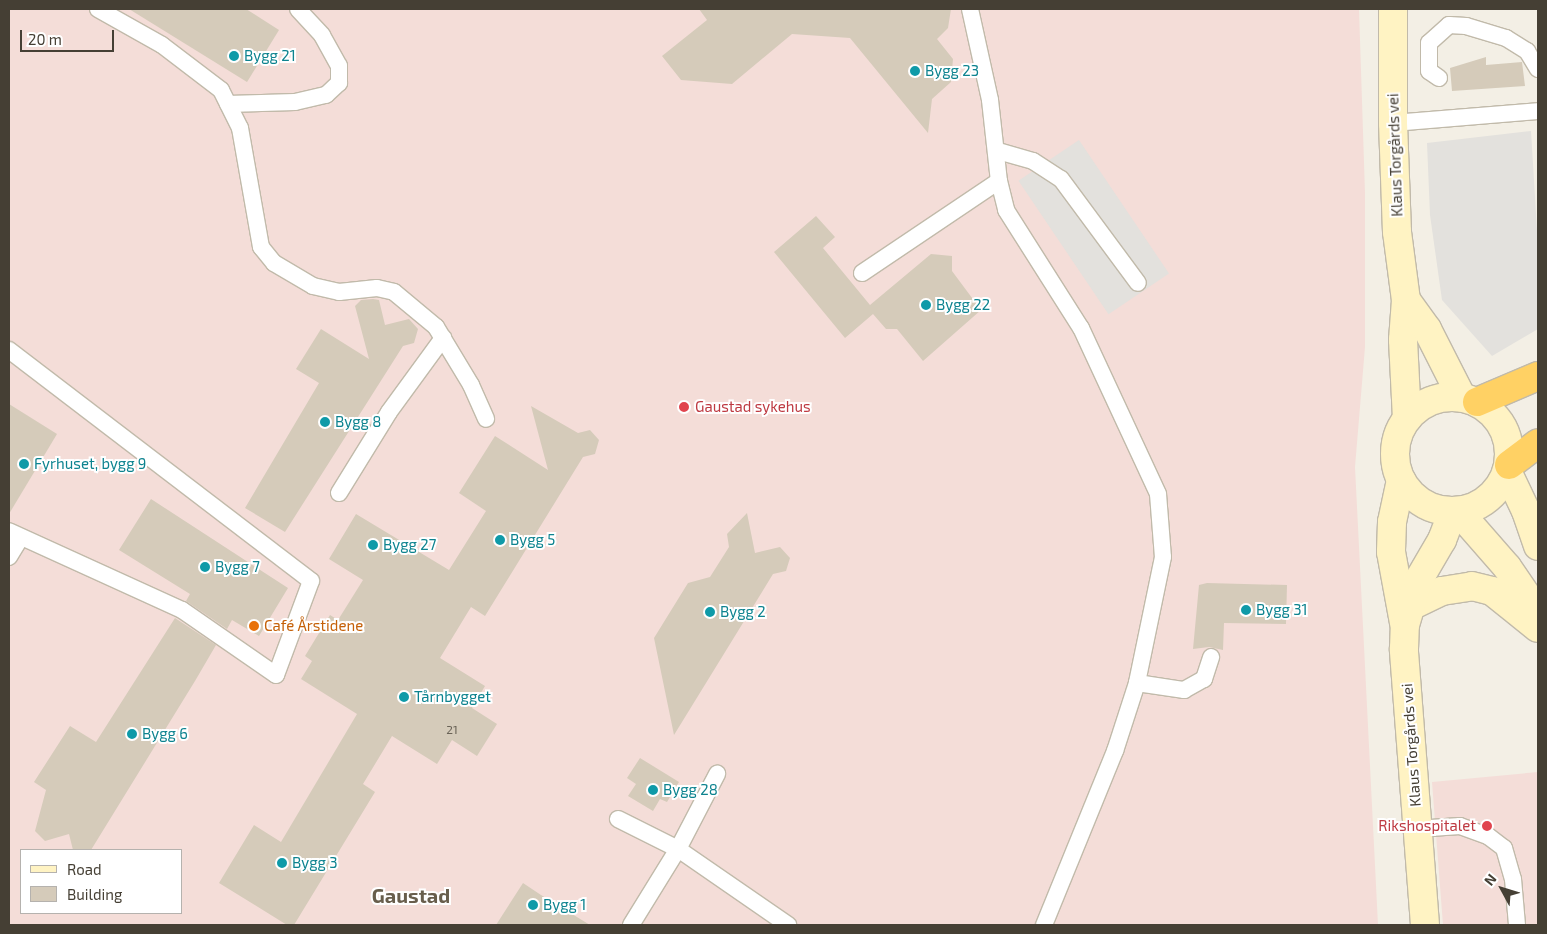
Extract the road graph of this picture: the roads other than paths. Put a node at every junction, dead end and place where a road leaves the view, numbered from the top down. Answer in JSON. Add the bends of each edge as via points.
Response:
{"nodes":[{"id":1,"x":98,"y":9,"type":"edge"},
{"id":2,"x":298,"y":9,"type":"edge"},
{"id":3,"x":970,"y":9,"type":"edge"},
{"id":4,"x":1393,"y":9,"type":"edge"},
{"id":5,"x":1538,"y":69,"type":"edge"},
{"id":6,"x":1439,"y":78,"type":"dead end"},
{"id":7,"x":228,"y":104,"type":"junction"},
{"id":8,"x":1538,"y":110,"type":"edge"},
{"id":9,"x":1393,"y":123,"type":"junction"},
{"id":10,"x":998,"y":152,"type":"junction"},
{"id":11,"x":999,"y":181,"type":"junction"},
{"id":12,"x":862,"y":273,"type":"dead end"},
{"id":13,"x":1138,"y":283,"type":"dead end"},
{"id":14,"x":1406,"y":300,"type":"junction"},
{"id":15,"x":443,"y":338,"type":"junction"},
{"id":16,"x":9,"y":350,"type":"edge"},
{"id":17,"x":1538,"y":376,"type":"edge"},
{"id":18,"x":1470,"y":400,"type":"junction"},
{"id":19,"x":486,"y":419,"type":"dead end"},
{"id":20,"x":1407,"y":419,"type":"junction"},
{"id":21,"x":1538,"y":443,"type":"edge"},
{"id":22,"x":1508,"y":468,"type":"junction"},
{"id":23,"x":1401,"y":480,"type":"junction"},
{"id":24,"x":339,"y":493,"type":"dead end"},
{"id":25,"x":1456,"y":511,"type":"junction"},
{"id":26,"x":15,"y":534,"type":"edge"},
{"id":27,"x":1538,"y":546,"type":"edge"},
{"id":28,"x":9,"y":557,"type":"edge"},
{"id":29,"x":1408,"y":616,"type":"junction"},
{"id":30,"x":1538,"y":624,"type":"edge"},
{"id":31,"x":1538,"y":628,"type":"edge"},
{"id":32,"x":1210,"y":658,"type":"dead end"},
{"id":33,"x":1137,"y":683,"type":"junction"},
{"id":34,"x":717,"y":774,"type":"dead end"},
{"id":35,"x":618,"y":819,"type":"dead end"},
{"id":36,"x":1416,"y":828,"type":"junction"},
{"id":37,"x":678,"y":849,"type":"junction"},
{"id":38,"x":632,"y":925,"type":"edge"},
{"id":39,"x":788,"y":925,"type":"edge"},
{"id":40,"x":1044,"y":925,"type":"edge"},
{"id":41,"x":1424,"y":925,"type":"edge"},
{"id":42,"x":1517,"y":925,"type":"edge"}],
"edges":[{"from":1,"to":7,"type":"lane","via":[[162,45],[221,90]]},
{"from":2,"to":7,"type":"lane","via":[[322,35],[339,66],[339,83],[326,95],[295,102]]},
{"from":3,"to":10,"type":"lane"},
{"from":4,"to":9,"type":"main road","name":"Klaus Torgårds vei"},
{"from":5,"to":6,"type":"lane","via":[[1527,51],[1506,38],[1466,26],[1449,25],[1429,43],[1429,71]]},
{"from":7,"to":15,"type":"lane","via":[[240,128],[261,247],[274,263],[313,286],[339,292],[377,288],[394,292],[436,327]]},
{"from":8,"to":9,"type":"lane"},
{"from":9,"to":14,"type":"main road","name":"Klaus Torgårds vei","via":[[1397,232]]},
{"from":10,"to":11,"type":"lane"},
{"from":10,"to":13,"type":"lane","via":[[1033,161],[1061,179]]},
{"from":11,"to":12,"type":"lane"},
{"from":11,"to":33,"type":"lane","via":[[1006,210],[1081,328],[1158,494],[1163,557]]},
{"from":14,"to":18,"type":"main road","name":"Klaus Torgårds vei"},
{"from":14,"to":20,"type":"main road","name":"Klaus Torgårds vei","via":[[1403,340]]},
{"from":15,"to":19,"type":"lane","via":[[471,385]]},
{"from":15,"to":24,"type":"lane","via":[[389,412]]},
{"from":16,"to":26,"type":"lane","via":[[311,581],[276,675],[182,610]]},
{"from":17,"to":18,"type":"highway"},
{"from":18,"to":20,"type":"main road","via":[[1432,401]]},
{"from":18,"to":22,"type":"main road","via":[[1490,410],[1506,435]]},
{"from":20,"to":23,"type":"main road","via":[[1395,448]]},
{"from":21,"to":22,"type":"highway"},
{"from":22,"to":25,"type":"main road","via":[[1489,498],[1476,506]]},
{"from":22,"to":27,"type":"main road"},
{"from":23,"to":25,"type":"main road","via":[[1422,503]]},
{"from":23,"to":29,"type":"main road","name":"Klaus Torgårds vei","via":[[1392,522],[1392,552]]},
{"from":25,"to":29,"type":"main road","name":"Klaus Torgårds vei","via":[[1418,581]]},
{"from":25,"to":30,"type":"main road","via":[[1507,567],[1530,602]]},
{"from":26,"to":28,"type":"lane"},
{"from":29,"to":31,"type":"main road","via":[[1442,591],[1472,586],[1492,591]]},
{"from":29,"to":36,"type":"main road","name":"Klaus Torgårds vei","via":[[1404,648]]},
{"from":32,"to":33,"type":"lane","via":[[1204,678],[1184,690]]},
{"from":33,"to":40,"type":"lane","via":[[1115,751]]},
{"from":34,"to":37,"type":"lane"},
{"from":35,"to":37,"type":"lane"},
{"from":36,"to":41,"type":"main road","name":"Klaus Torgårds vei"},
{"from":36,"to":42,"type":"lane","via":[[1460,826],[1488,836],[1504,848],[1513,879]]},
{"from":37,"to":38,"type":"lane"},
{"from":37,"to":39,"type":"lane"}]}
